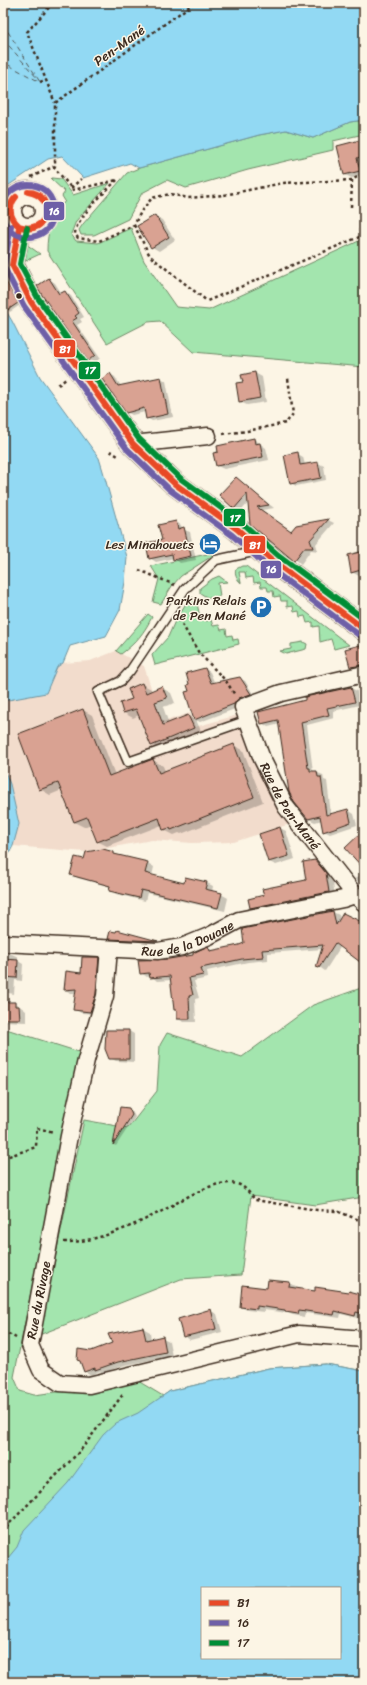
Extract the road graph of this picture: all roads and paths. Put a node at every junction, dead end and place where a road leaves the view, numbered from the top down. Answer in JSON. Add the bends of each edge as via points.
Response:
{"nodes":[{"id":1,"x":53,"y":3,"type":"edge"},
{"id":2,"x":194,"y":3,"type":"edge"},
{"id":3,"x":46,"y":80,"type":"junction"},
{"id":4,"x":40,"y":82,"type":"dead end"},
{"id":5,"x":55,"y":103,"type":"junction"},
{"id":6,"x":54,"y":166,"type":"junction"},
{"id":7,"x":364,"y":173,"type":"edge"},
{"id":8,"x":31,"y":177,"type":"dead end"},
{"id":9,"x":82,"y":178,"type":"dead end"},
{"id":10,"x":352,"y":180,"type":"junction"},
{"id":11,"x":71,"y":188,"type":"junction"},
{"id":12,"x":351,"y":207,"type":"dead end"},
{"id":13,"x":134,"y":225,"type":"junction"},
{"id":14,"x":19,"y":227,"type":"dead end"},
{"id":15,"x":360,"y":229,"type":"dead end"},
{"id":16,"x":362,"y":235,"type":"edge"},
{"id":17,"x":8,"y":257,"type":"edge"},
{"id":18,"x":288,"y":378,"type":"dead end"},
{"id":19,"x":208,"y":436,"type":"joint"},
{"id":20,"x":133,"y":444,"type":"junction"},
{"id":21,"x":260,"y":550,"type":"junction"},
{"id":22,"x":140,"y":570,"type":"dead end"},
{"id":23,"x":185,"y":589,"type":"junction"},
{"id":24,"x":172,"y":607,"type":"junction"},
{"id":25,"x":364,"y":629,"type":"edge"},
{"id":26,"x":364,"y":674,"type":"edge"},
{"id":27,"x":245,"y":714,"type":"junction"},
{"id":28,"x":360,"y":899,"type":"edge"},
{"id":29,"x":3,"y":943,"type":"edge"},
{"id":30,"x":109,"y":949,"type":"junction"},
{"id":31,"x":69,"y":1136,"type":"junction"},
{"id":32,"x":3,"y":1158,"type":"edge"},
{"id":33,"x":364,"y":1222,"type":"edge"},
{"id":34,"x":49,"y":1241,"type":"junction"},
{"id":35,"x":364,"y":1339,"type":"edge"},
{"id":36,"x":139,"y":1373,"type":"junction"},
{"id":37,"x":3,"y":1534,"type":"edge"}],
"edges":[{"from":1,"to":3,"type":"path","via":[[27,32]]},
{"from":2,"to":5,"type":"path","name":"Pen-Mané"},
{"from":3,"to":4,"type":"path"},
{"from":3,"to":5,"type":"path"},
{"from":5,"to":6,"type":"path"},
{"from":6,"to":8,"type":"path"},
{"from":6,"to":11,"type":"path"},
{"from":7,"to":10,"type":"path"},
{"from":9,"to":11,"type":"path"},
{"from":10,"to":12,"type":"path"},
{"from":10,"to":13,"type":"path","via":[[283,183],[224,195],[188,198],[170,194],[152,198]]},
{"from":11,"to":13,"type":"path","via":[[73,190],[117,180],[93,203],[77,225],[75,234],[78,238],[99,241]]},
{"from":13,"to":16,"type":"path","via":[[150,256],[207,301]]},
{"from":14,"to":17,"type":"street"},
{"from":15,"to":16,"type":"path"},
{"from":17,"to":20,"type":"street","via":[[31,302]]},
{"from":18,"to":19,"type":"path","via":[[293,414],[286,423]]},
{"from":19,"to":20,"type":"street"},
{"from":20,"to":21,"type":"street","via":[[175,484],[237,529]]},
{"from":21,"to":23,"type":"lane","via":[[216,560]]},
{"from":21,"to":25,"type":"street"},
{"from":22,"to":23,"type":"path"},
{"from":23,"to":24,"type":"lane"},
{"from":24,"to":27,"type":"path","via":[[199,653],[226,681]]},
{"from":24,"to":27,"type":"lane","via":[[130,671],[121,681],[98,692],[128,762]]},
{"from":26,"to":27,"type":"street","via":[[281,693]]},
{"from":27,"to":28,"type":"street","name":"Rue de Pen-Mané","via":[[262,759],[286,807]]},
{"from":28,"to":30,"type":"street","name":"Rue de la Douane","via":[[343,899],[239,920],[182,946],[158,950]]},
{"from":29,"to":30,"type":"street","name":"Rue de la Douane"},
{"from":30,"to":31,"type":"street","name":"Rue du Rivage","via":[[105,996],[86,1060]]},
{"from":31,"to":32,"type":"path","via":[[37,1128],[36,1147]]},
{"from":31,"to":34,"type":"street","name":"Rue du Rivage"},
{"from":33,"to":34,"type":"path","via":[[337,1211],[255,1200],[238,1184],[226,1184],[201,1189],[160,1212],[105,1236],[72,1242]]},
{"from":34,"to":36,"type":"street","name":"Rue du Rivage","via":[[30,1344],[41,1370],[60,1383],[89,1385]]},
{"from":35,"to":36,"type":"street","name":"Rue du Rivage","via":[[299,1334]]},
{"from":36,"to":37,"type":"path","via":[[80,1451],[9,1524]]}]}
